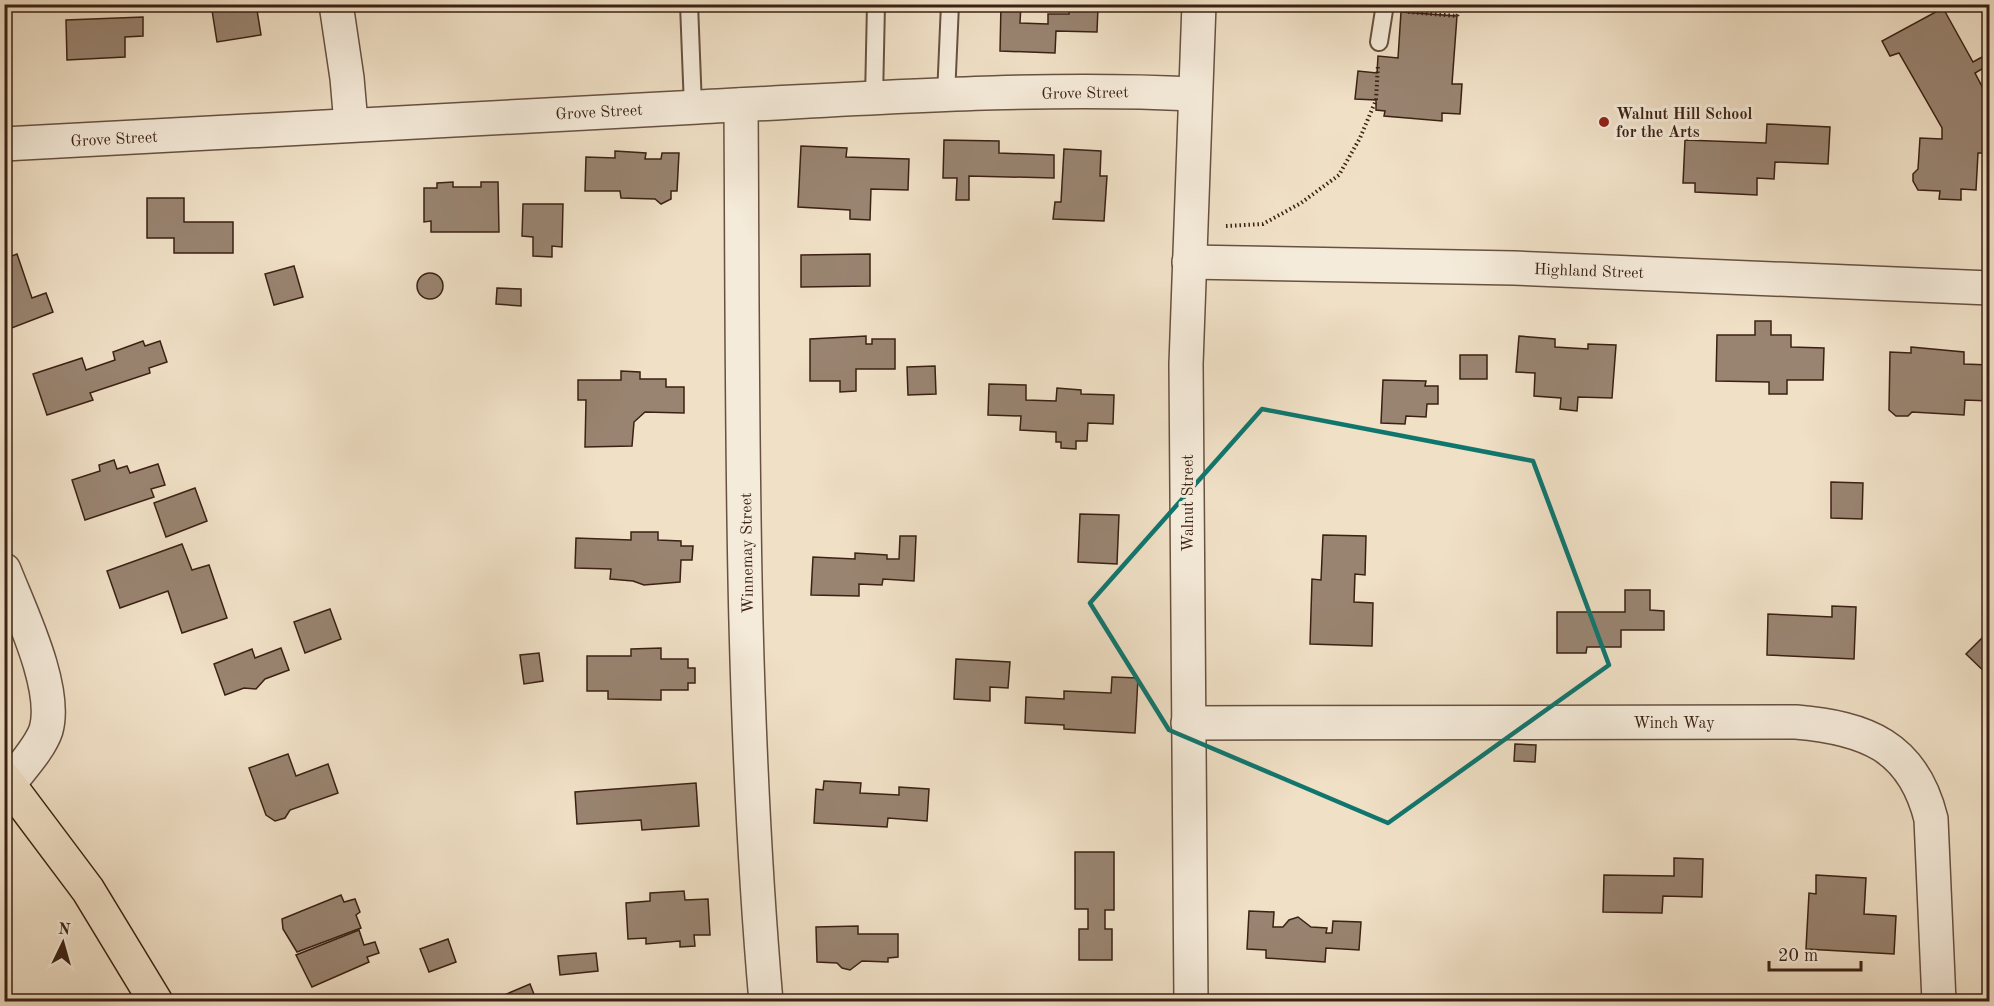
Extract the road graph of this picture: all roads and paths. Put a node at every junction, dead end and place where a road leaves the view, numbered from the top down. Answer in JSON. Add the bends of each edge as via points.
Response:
{"nodes":[{"id":1,"x":336,"y":4,"type":"edge"},
{"id":2,"x":689,"y":4,"type":"edge"},
{"id":3,"x":876,"y":4,"type":"edge"},
{"id":4,"x":950,"y":4,"type":"edge"},
{"id":5,"x":1199,"y":4,"type":"edge"},
{"id":6,"x":1385,"y":4,"type":"edge"},
{"id":7,"x":1463,"y":4,"type":"edge"},
{"id":8,"x":1401,"y":12,"type":"dead end"},
{"id":9,"x":1379,"y":42,"type":"joint"},
{"id":10,"x":1194,"y":94,"type":"junction"},
{"id":11,"x":946,"y":96,"type":"junction"},
{"id":12,"x":874,"y":99,"type":"junction"},
{"id":13,"x":741,"y":105,"type":"junction"},
{"id":14,"x":693,"y":107,"type":"junction"},
{"id":15,"x":351,"y":124,"type":"junction"},
{"id":16,"x":4,"y":144,"type":"edge"},
{"id":17,"x":1226,"y":226,"type":"dead end"},
{"id":18,"x":1189,"y":262,"type":"junction"},
{"id":19,"x":1989,"y":288,"type":"edge"},
{"id":20,"x":4,"y":570,"type":"edge"},
{"id":21,"x":1188,"y":723,"type":"junction"},
{"id":22,"x":7,"y":781,"type":"edge"},
{"id":23,"x":156,"y":1002,"type":"edge"},
{"id":24,"x":766,"y":1002,"type":"edge"},
{"id":25,"x":1191,"y":1002,"type":"edge"},
{"id":26,"x":1940,"y":1002,"type":"edge"}],
"edges":[{"from":1,"to":15,"type":"street"},
{"from":2,"to":14,"type":"lane"},
{"from":3,"to":12,"type":"lane"},
{"from":4,"to":11,"type":"lane"},
{"from":5,"to":10,"type":"street","name":"Walnut Street"},
{"from":6,"to":9,"type":"lane"},
{"from":7,"to":8,"type":"path","via":[[1457,16]]},
{"from":9,"to":17,"type":"path","via":[[1376,100],[1338,175],[1301,203],[1263,224]]},
{"from":10,"to":11,"type":"street","name":"Grove Street","via":[[1053,92]]},
{"from":10,"to":18,"type":"street","name":"Walnut Street"},
{"from":11,"to":12,"type":"street","name":"Grove Street"},
{"from":12,"to":13,"type":"street","name":"Grove Street"},
{"from":13,"to":14,"type":"street","name":"Grove Street"},
{"from":13,"to":24,"type":"street","name":"Winnemay Street","via":[[749,714]]},
{"from":14,"to":15,"type":"street","name":"Grove Street"},
{"from":15,"to":16,"type":"street","name":"Grove Street"},
{"from":18,"to":19,"type":"street","name":"Highland Street","via":[[1524,268]]},
{"from":18,"to":21,"type":"street","name":"Walnut Street"},
{"from":20,"to":22,"type":"street","via":[[45,679],[49,704],[46,731]]},
{"from":21,"to":25,"type":"street","name":"Walnut Street"},
{"from":21,"to":26,"type":"street","name":"Winch Way","via":[[1796,722],[1824,724],[1870,737],[1904,762],[1926,800],[1931,819]]},
{"from":22,"to":23,"type":"main road","via":[[88,890]]}]}
